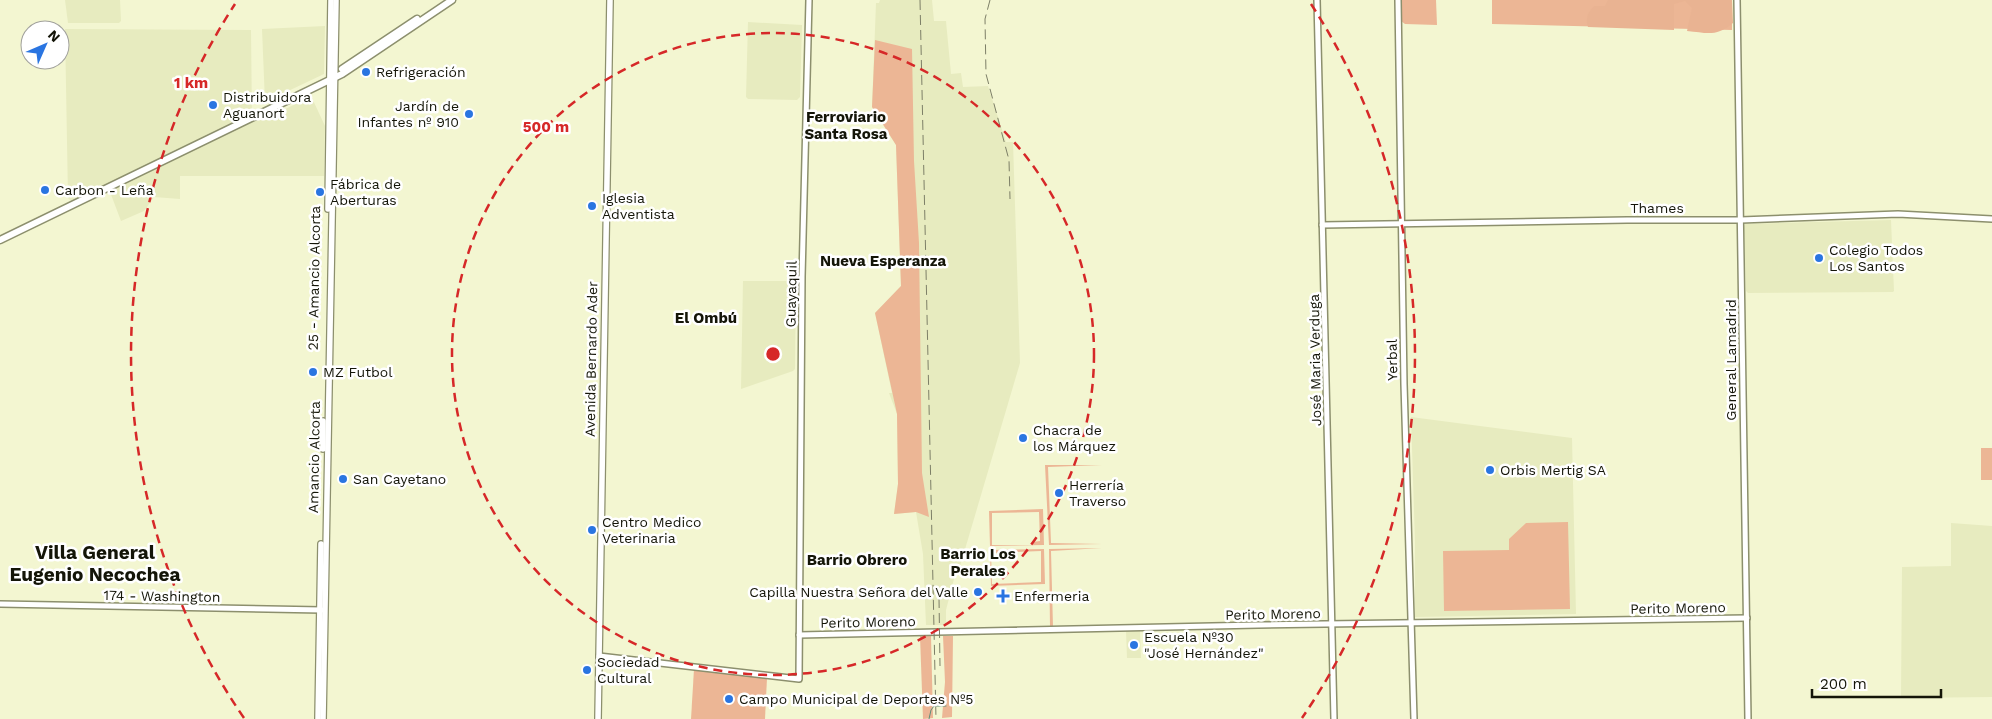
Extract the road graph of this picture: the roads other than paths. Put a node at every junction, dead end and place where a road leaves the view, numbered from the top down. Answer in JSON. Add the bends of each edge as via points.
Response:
{"nodes":[{"id":1,"x":331,"y":0,"type":"edge"},
{"id":2,"x":336,"y":0,"type":"edge"},
{"id":3,"x":445,"y":0,"type":"edge"},
{"id":4,"x":452,"y":0,"type":"edge"},
{"id":5,"x":610,"y":0,"type":"edge"},
{"id":6,"x":809,"y":0,"type":"edge"},
{"id":7,"x":1317,"y":0,"type":"edge"},
{"id":8,"x":1398,"y":0,"type":"edge"},
{"id":9,"x":1737,"y":0,"type":"edge"},
{"id":10,"x":332,"y":77,"type":"junction"},
{"id":11,"x":1992,"y":219,"type":"edge"},
{"id":12,"x":1741,"y":220,"type":"junction"},
{"id":13,"x":1400,"y":224,"type":"junction"},
{"id":14,"x":1322,"y":225,"type":"junction"},
{"id":15,"x":0,"y":240,"type":"edge"},
{"id":16,"x":0,"y":604,"type":"edge"},
{"id":17,"x":322,"y":610,"type":"junction"},
{"id":18,"x":1747,"y":618,"type":"junction"},
{"id":19,"x":1411,"y":623,"type":"junction"},
{"id":20,"x":1331,"y":624,"type":"junction"},
{"id":21,"x":799,"y":635,"type":"junction"},
{"id":22,"x":599,"y":656,"type":"junction"},
{"id":23,"x":318,"y":719,"type":"edge"},
{"id":24,"x":323,"y":719,"type":"edge"},
{"id":25,"x":598,"y":719,"type":"edge"},
{"id":26,"x":1334,"y":719,"type":"edge"},
{"id":27,"x":1414,"y":719,"type":"edge"},
{"id":28,"x":1748,"y":719,"type":"edge"}],
"edges":[{"from":1,"to":10,"type":"main road"},
{"from":2,"to":10,"type":"main road"},
{"from":3,"to":10,"type":"main road"},
{"from":4,"to":10,"type":"main road","via":[[342,74]]},
{"from":5,"to":22,"type":"main road","name":"Avenida Bernardo Ader"},
{"from":6,"to":21,"type":"street","name":"Guayaquil","via":[[802,277]]},
{"from":7,"to":14,"type":"street","name":"José Maria Verduga"},
{"from":8,"to":13,"type":"street","name":"Yerbal"},
{"from":9,"to":12,"type":"street","name":"General Lamadrid"},
{"from":10,"to":15,"type":"main road"},
{"from":10,"to":17,"type":"main road","name":"25 - Amancio Alcorta"},
{"from":11,"to":12,"type":"street","name":"Thames","via":[[1898,214]]},
{"from":12,"to":13,"type":"street","name":"Thames"},
{"from":12,"to":18,"type":"street","name":"General Lamadrid"},
{"from":13,"to":14,"type":"street","name":"Thames"},
{"from":13,"to":19,"type":"street","name":"Yerbal"},
{"from":14,"to":20,"type":"street","name":"José Maria Verduga"},
{"from":16,"to":17,"type":"street","name":"174 - Washington"},
{"from":17,"to":23,"type":"main road","name":"25 - Amancio Alcorta"},
{"from":17,"to":24,"type":"main road"},
{"from":18,"to":19,"type":"street","name":"Perito Moreno"},
{"from":18,"to":28,"type":"street","name":"General Lamadrid"},
{"from":19,"to":20,"type":"street","name":"Perito Moreno"},
{"from":19,"to":27,"type":"street","name":"Yerbal"},
{"from":20,"to":21,"type":"street","name":"Perito Moreno"},
{"from":20,"to":26,"type":"street","name":"José Maria Verduga"},
{"from":21,"to":22,"type":"street","name":"Guayaquil","via":[[799,678]]},
{"from":22,"to":25,"type":"main road","name":"Avenida Bernardo Ader"}]}
